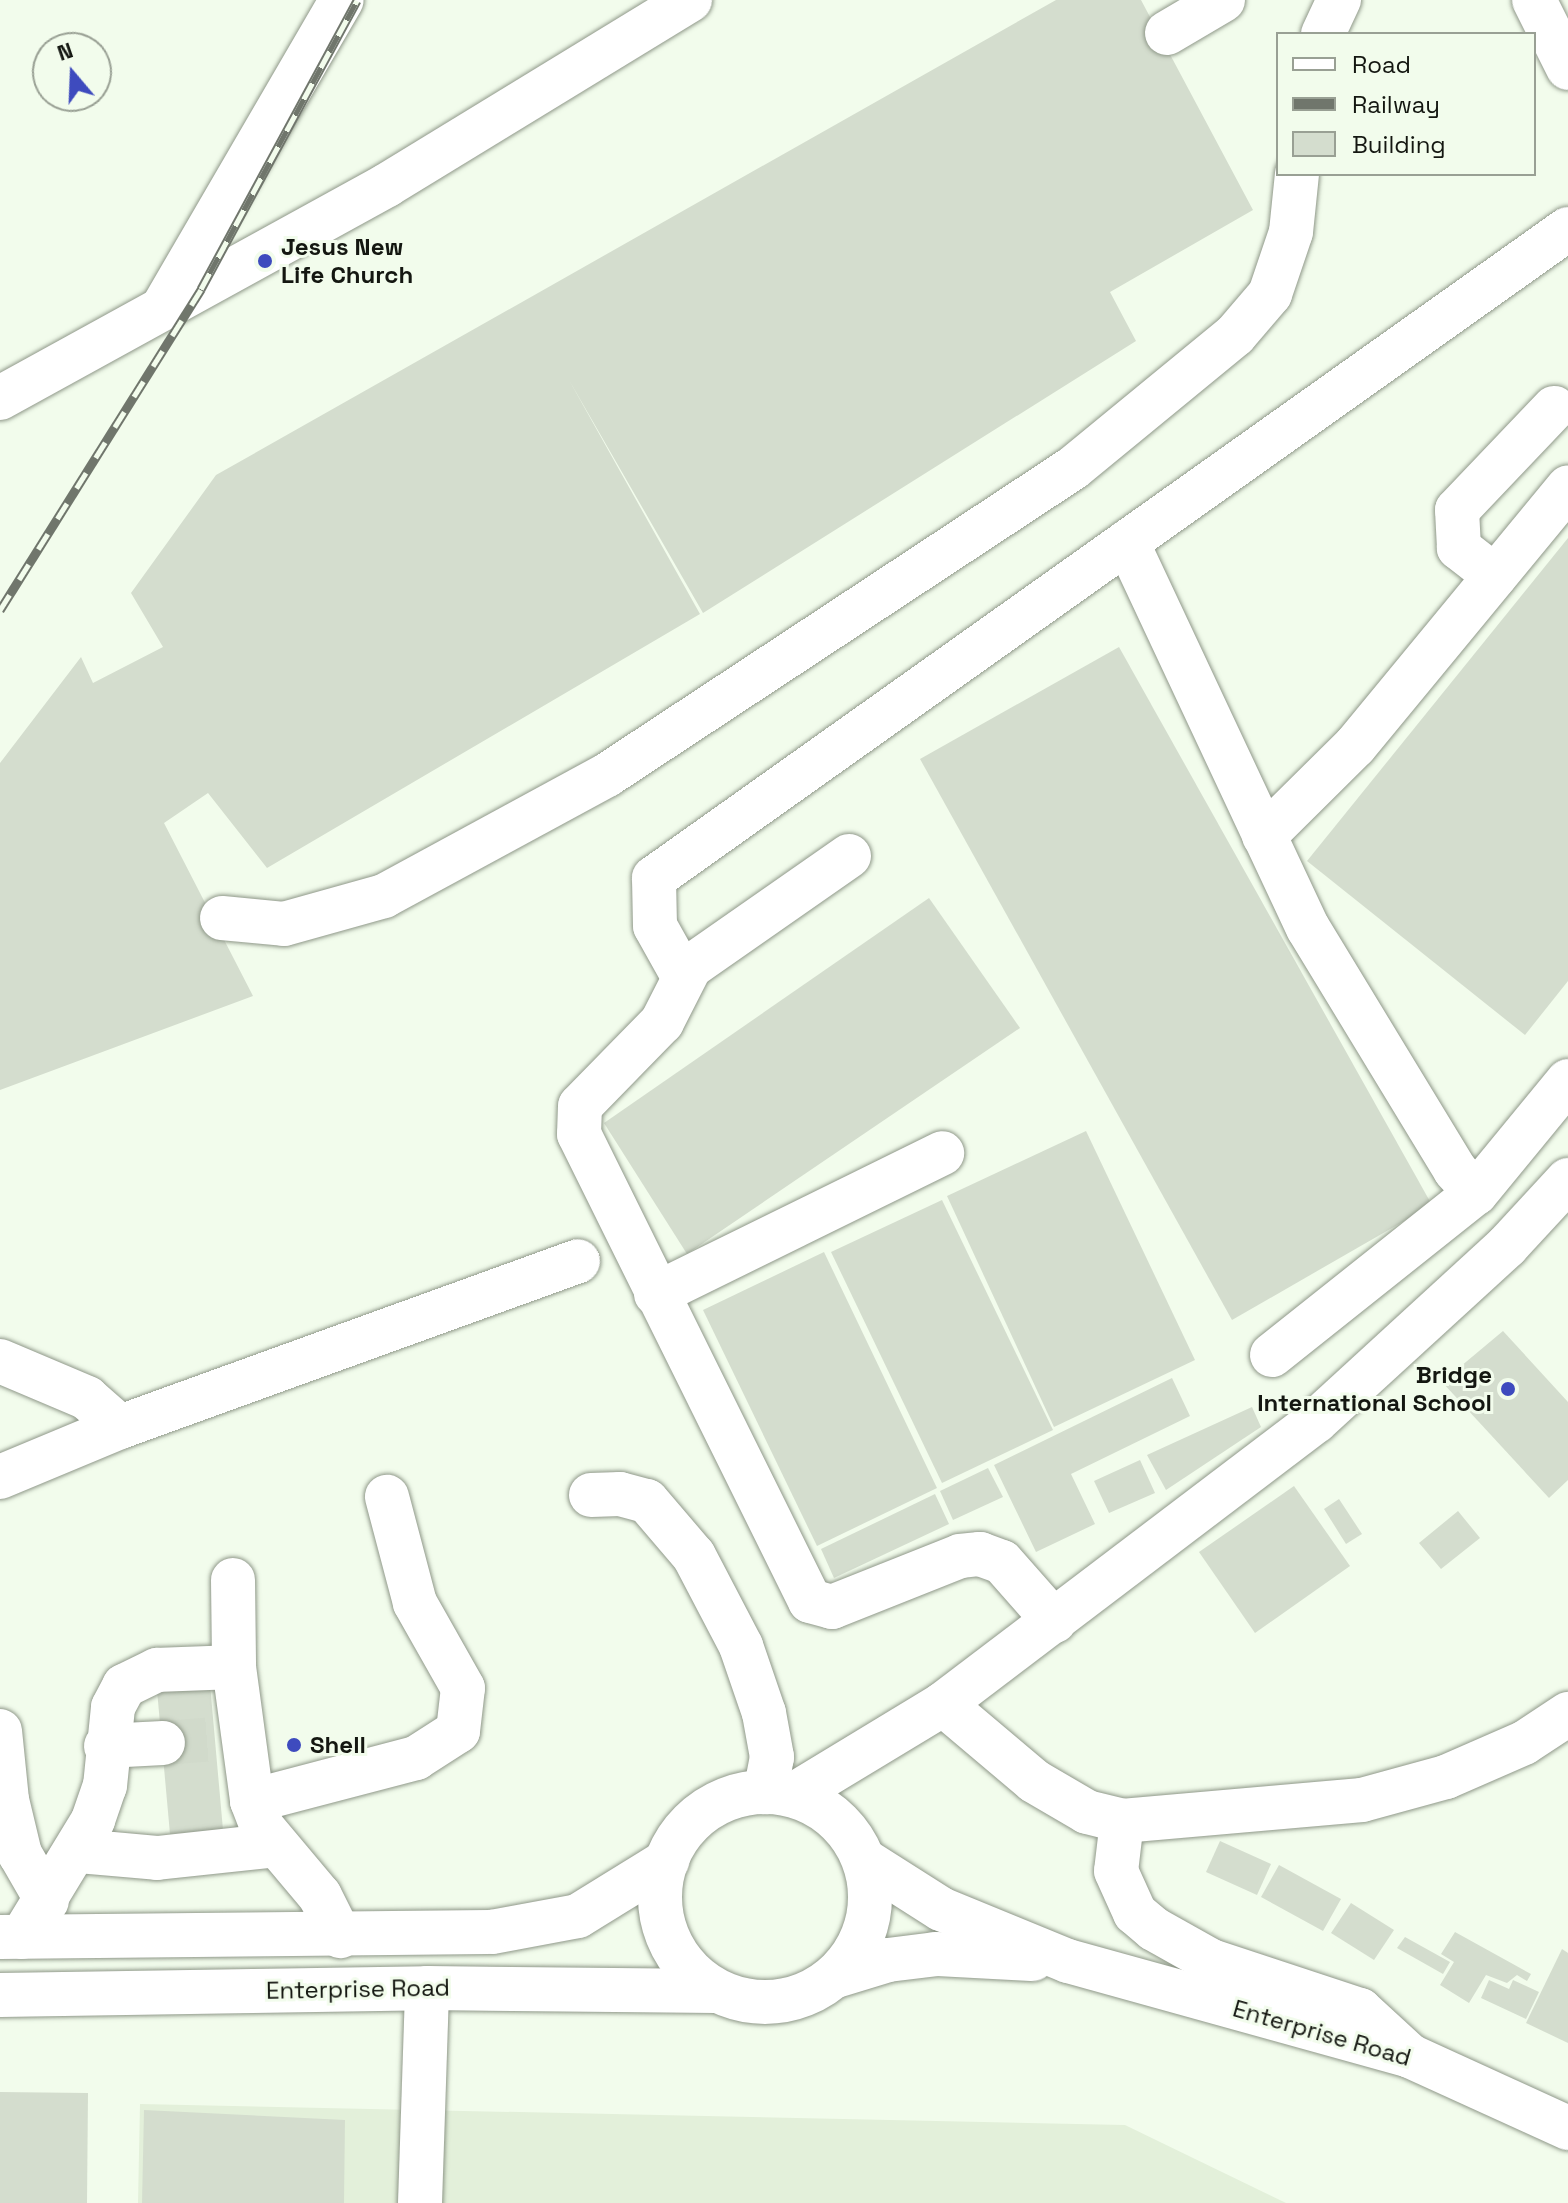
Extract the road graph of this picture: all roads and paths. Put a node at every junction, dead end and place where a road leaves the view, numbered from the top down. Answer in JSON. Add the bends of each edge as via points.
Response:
{"nodes":[{"id":1,"x":342,"y":0,"type":"edge"},
{"id":2,"x":690,"y":0,"type":"edge"},
{"id":3,"x":1223,"y":0,"type":"edge"},
{"id":4,"x":1339,"y":0,"type":"edge"},
{"id":5,"x":1549,"y":10,"type":"edge"},
{"id":6,"x":1324,"y":32,"type":"edge"},
{"id":7,"x":1167,"y":33,"type":"dead end"},
{"id":8,"x":1568,"y":68,"type":"edge"},
{"id":9,"x":1297,"y":176,"type":"edge"},
{"id":10,"x":1568,"y":229,"type":"edge"},
{"id":11,"x":163,"y":307,"type":"junction"},
{"id":12,"x":0,"y":398,"type":"edge"},
{"id":13,"x":1554,"y":408,"type":"dead end"},
{"id":14,"x":1568,"y":488,"type":"edge"},
{"id":15,"x":1127,"y":542,"type":"junction"},
{"id":16,"x":1495,"y":576,"type":"junction"},
{"id":17,"x":1264,"y":836,"type":"junction"},
{"id":18,"x":849,"y":856,"type":"dead end"},
{"id":19,"x":222,"y":918,"type":"dead end"},
{"id":20,"x":683,"y":976,"type":"junction"},
{"id":21,"x":1568,"y":1081,"type":"edge"},
{"id":22,"x":942,"y":1153,"type":"dead end"},
{"id":23,"x":1568,"y":1180,"type":"edge"},
{"id":24,"x":1476,"y":1193,"type":"junction"},
{"id":25,"x":578,"y":1261,"type":"dead end"},
{"id":26,"x":656,"y":1294,"type":"junction"},
{"id":27,"x":1272,"y":1355,"type":"dead end"},
{"id":28,"x":0,"y":1361,"type":"edge"},
{"id":29,"x":120,"y":1427,"type":"junction"},
{"id":30,"x":0,"y":1477,"type":"edge"},
{"id":31,"x":591,"y":1495,"type":"dead end"},
{"id":32,"x":387,"y":1497,"type":"dead end"},
{"id":33,"x":233,"y":1580,"type":"dead end"},
{"id":34,"x":1054,"y":1621,"type":"junction"},
{"id":35,"x":234,"y":1667,"type":"junction"},
{"id":36,"x":943,"y":1704,"type":"junction"},
{"id":37,"x":1568,"y":1714,"type":"edge"},
{"id":38,"x":0,"y":1731,"type":"edge"},
{"id":39,"x":163,"y":1743,"type":"tunnel mouth"},
{"id":40,"x":106,"y":1746,"type":"junction"},
{"id":41,"x":779,"y":1793,"type":"junction"},
{"id":42,"x":252,"y":1801,"type":"junction"},
{"id":43,"x":1122,"y":1821,"type":"junction"},
{"id":44,"x":276,"y":1845,"type":"junction"},
{"id":45,"x":79,"y":1851,"type":"junction"},
{"id":46,"x":864,"y":1860,"type":"junction"},
{"id":47,"x":667,"y":1861,"type":"junction"},
{"id":48,"x":47,"y":1901,"type":"junction"},
{"id":49,"x":340,"y":1936,"type":"junction"},
{"id":50,"x":11,"y":1937,"type":"edge"},
{"id":51,"x":1068,"y":1961,"type":"junction"},
{"id":52,"x":836,"y":1976,"type":"junction"},
{"id":53,"x":427,"y":1988,"type":"junction"},
{"id":54,"x":716,"y":1991,"type":"junction"},
{"id":55,"x":0,"y":1995,"type":"edge"},
{"id":56,"x":1410,"y":2056,"type":"junction"},
{"id":57,"x":1568,"y":2128,"type":"edge"},
{"id":58,"x":420,"y":2203,"type":"edge"}],
"edges":[{"from":1,"to":11,"type":"main road"},
{"from":2,"to":11,"type":"main road","via":[[387,185]]},
{"from":3,"to":7,"type":"main road"},
{"from":4,"to":6,"type":"main road"},
{"from":5,"to":8,"type":"main road"},
{"from":9,"to":19,"type":"main road","via":[[1291,232],[1270,294],[1235,335],[1073,468],[607,775],[384,896],[284,924]]},
{"from":10,"to":15,"type":"main road"},
{"from":11,"to":12,"type":"main road"},
{"from":13,"to":16,"type":"main road","via":[[1457,510],[1459,548]]},
{"from":14,"to":16,"type":"main road"},
{"from":15,"to":17,"type":"main road"},
{"from":15,"to":20,"type":"main road","via":[[654,878],[655,926]]},
{"from":16,"to":17,"type":"main road","via":[[1355,746]]},
{"from":17,"to":24,"type":"main road","via":[[1329,965],[1455,1170]]},
{"from":18,"to":20,"type":"main road"},
{"from":20,"to":26,"type":"main road","via":[[662,1022],[580,1106],[577,1117],[590,1160]]},
{"from":21,"to":24,"type":"main road"},
{"from":22,"to":26,"type":"main road"},
{"from":23,"to":34,"type":"main road","via":[[1507,1246],[1316,1421]]},
{"from":24,"to":27,"type":"main road"},
{"from":25,"to":29,"type":"main road"},
{"from":26,"to":34,"type":"main road","via":[[810,1601],[832,1607],[960,1556],[980,1554],[1002,1562]]},
{"from":28,"to":29,"type":"main road","via":[[87,1398]]},
{"from":29,"to":30,"type":"main road"},
{"from":31,"to":41,"type":"main road","via":[[620,1494],[647,1501],[694,1556],[741,1646],[764,1713]]},
{"from":32,"to":42,"type":"main road","via":[[415,1603],[463,1688],[458,1731],[416,1758]]},
{"from":33,"to":35,"type":"main road"},
{"from":34,"to":36,"type":"main road"},
{"from":35,"to":40,"type":"main road","via":[[157,1670],[124,1686],[113,1707]]},
{"from":35,"to":42,"type":"main road","via":[[229,1738]]},
{"from":36,"to":41,"type":"main road"},
{"from":36,"to":43,"type":"main road","via":[[1034,1781],[1087,1812]]},
{"from":37,"to":43,"type":"main road","via":[[1524,1743],[1446,1777],[1362,1800]]},
{"from":38,"to":48,"type":"main road","via":[[7,1800],[20,1854]]},
{"from":39,"to":40,"type":"main road"},
{"from":40,"to":45,"type":"main road","via":[[105,1786]]},
{"from":41,"to":46,"type":"main road","via":[[836,1819]]},
{"from":41,"to":47,"type":"main road","via":[[716,1804],[678,1838]]},
{"from":42,"to":44,"type":"main road"},
{"from":43,"to":56,"type":"main road","via":[[1116,1871],[1135,1913],[1154,1929],[1211,1961],[1360,2010]]},
{"from":44,"to":45,"type":"main road","via":[[157,1858]]},
{"from":44,"to":49,"type":"main road","via":[[320,1896]]},
{"from":45,"to":48,"type":"main road"},
{"from":46,"to":51,"type":"main road","name":"Enterprise Road","via":[[941,1909]]},
{"from":46,"to":52,"type":"main road","via":[[870,1910],[852,1957]]},
{"from":47,"to":49,"type":"main road","via":[[621,1893],[546,1925]]},
{"from":47,"to":54,"type":"main road","via":[[660,1885],[667,1935],[678,1958]]},
{"from":48,"to":50,"type":"main road"},
{"from":49,"to":50,"type":"main road"},
{"from":51,"to":52,"type":"main road","name":"Enterprise Road","via":[[936,1954],[888,1960]]},
{"from":51,"to":56,"type":"main road","name":"Enterprise Road"},
{"from":52,"to":54,"type":"main road","via":[[815,1991],[766,2003]]},
{"from":53,"to":54,"type":"main road","name":"Enterprise Road"},
{"from":53,"to":55,"type":"main road","name":"Enterprise Road"},
{"from":53,"to":58,"type":"main road"},
{"from":56,"to":57,"type":"main road","name":"Enterprise Road"}]}
